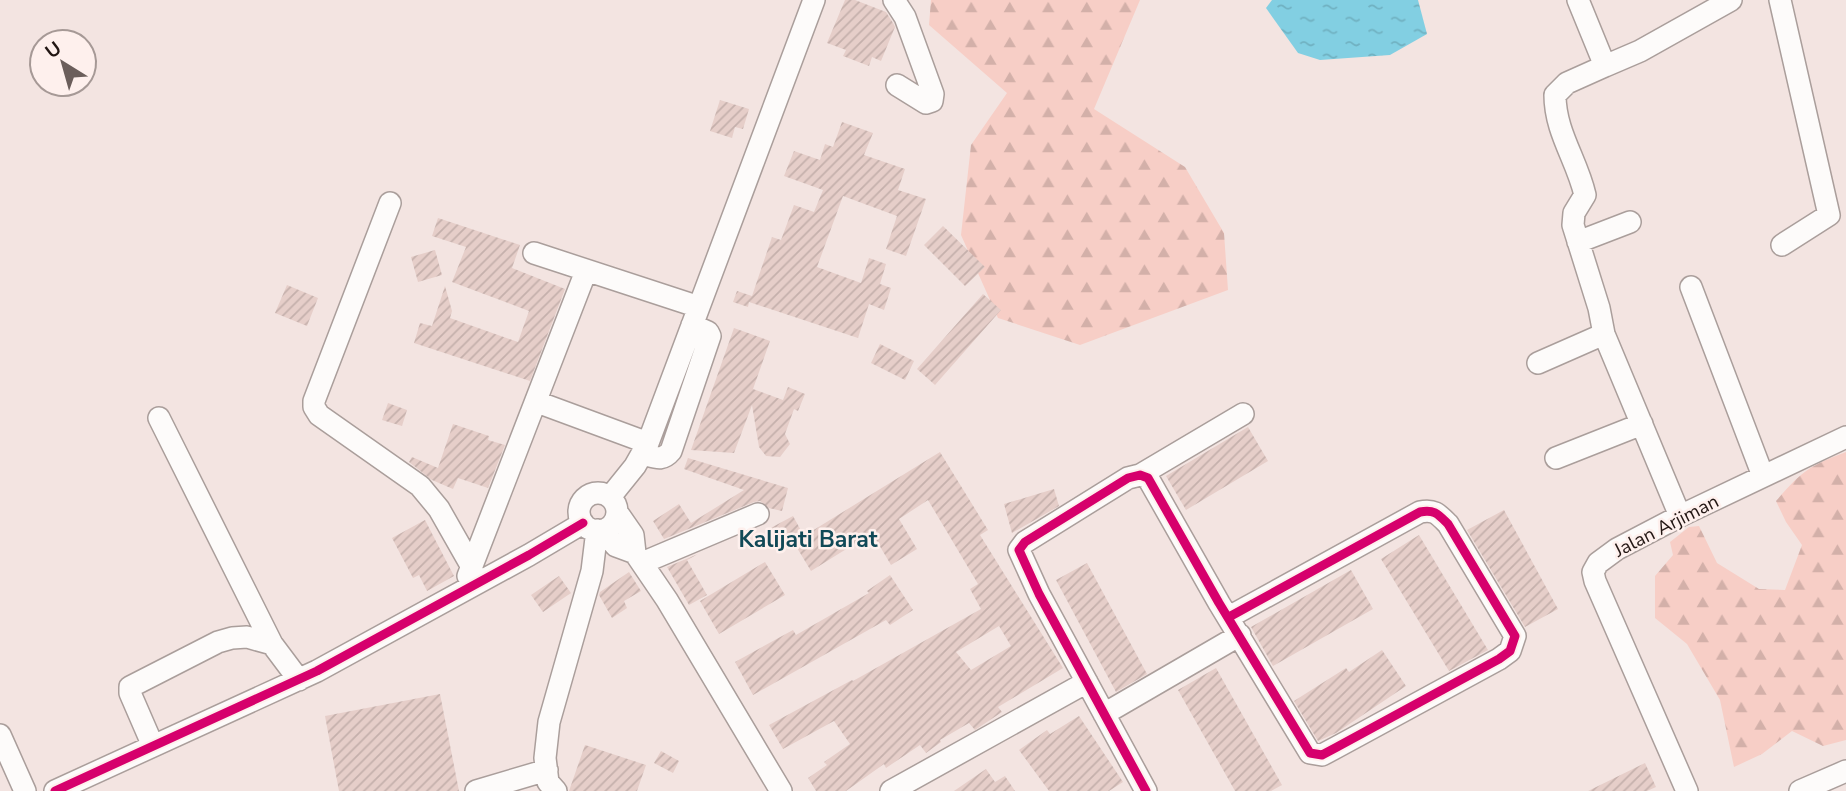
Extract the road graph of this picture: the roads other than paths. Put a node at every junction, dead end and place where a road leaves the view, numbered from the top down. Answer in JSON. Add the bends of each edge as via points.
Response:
{"nodes":[{"id":1,"x":814,"y":0,"type":"edge"},
{"id":2,"x":894,"y":0,"type":"edge"},
{"id":3,"x":1578,"y":0,"type":"edge"},
{"id":4,"x":1731,"y":0,"type":"edge"},
{"id":5,"x":1780,"y":0,"type":"edge"},
{"id":6,"x":1605,"y":66,"type":"junction"},
{"id":7,"x":897,"y":85,"type":"dead end"},
{"id":8,"x":390,"y":203,"type":"dead end"},
{"id":9,"x":1838,"y":211,"type":"edge"},
{"id":10,"x":1630,"y":222,"type":"dead end"},
{"id":11,"x":1578,"y":242,"type":"junction"},
{"id":12,"x":1783,"y":245,"type":"dead end"},
{"id":13,"x":534,"y":253,"type":"dead end"},
{"id":14,"x":586,"y":271,"type":"junction"},
{"id":15,"x":1691,"y":287,"type":"dead end"},
{"id":16,"x":696,"y":316,"type":"junction"},
{"id":17,"x":1604,"y":334,"type":"junction"},
{"id":18,"x":1538,"y":363,"type":"dead end"},
{"id":19,"x":537,"y":402,"type":"junction"},
{"id":20,"x":1243,"y":414,"type":"dead end"},
{"id":21,"x":159,"y":418,"type":"dead end"},
{"id":22,"x":1642,"y":424,"type":"junction"},
{"id":23,"x":1846,"y":437,"type":"edge"},
{"id":24,"x":645,"y":448,"type":"junction"},
{"id":25,"x":1556,"y":458,"type":"dead end"},
{"id":26,"x":1140,"y":475,"type":"junction"},
{"id":27,"x":1763,"y":477,"type":"junction"},
{"id":28,"x":614,"y":504,"type":"junction"},
{"id":29,"x":758,"y":514,"type":"dead end"},
{"id":30,"x":1680,"y":516,"type":"junction"},
{"id":31,"x":594,"y":528,"type":"junction"},
{"id":32,"x":638,"y":558,"type":"junction"},
{"id":33,"x":472,"y":567,"type":"junction"},
{"id":34,"x":461,"y":593,"type":"junction"},
{"id":35,"x":1235,"y":626,"type":"junction"},
{"id":36,"x":272,"y":644,"type":"junction"},
{"id":37,"x":299,"y":680,"type":"junction"},
{"id":38,"x":1087,"y":682,"type":"junction"},
{"id":39,"x":1104,"y":714,"type":"junction"},
{"id":40,"x":0,"y":735,"type":"edge"},
{"id":41,"x":153,"y":746,"type":"junction"},
{"id":42,"x":1846,"y":771,"type":"edge"},
{"id":43,"x":551,"y":784,"type":"edge"},
{"id":44,"x":25,"y":791,"type":"edge"},
{"id":45,"x":55,"y":791,"type":"edge"},
{"id":46,"x":476,"y":791,"type":"edge"},
{"id":47,"x":781,"y":791,"type":"edge"},
{"id":48,"x":891,"y":791,"type":"edge"},
{"id":49,"x":1146,"y":791,"type":"edge"},
{"id":50,"x":1687,"y":791,"type":"edge"},
{"id":51,"x":1800,"y":791,"type":"edge"}],
"edges":[{"from":1,"to":16,"type":"street"},
{"from":2,"to":7,"type":"street","via":[[905,17],[932,100],[926,103]]},
{"from":3,"to":6,"type":"street"},
{"from":4,"to":6,"type":"street"},
{"from":5,"to":9,"type":"street"},
{"from":6,"to":11,"type":"street","via":[[1567,83],[1555,95],[1562,137],[1585,195],[1572,218]]},
{"from":8,"to":33,"type":"street","via":[[314,407],[420,485]]},
{"from":9,"to":12,"type":"street"},
{"from":10,"to":11,"type":"street"},
{"from":11,"to":17,"type":"street"},
{"from":13,"to":14,"type":"street"},
{"from":14,"to":16,"type":"street"},
{"from":14,"to":19,"type":"street"},
{"from":15,"to":27,"type":"street"},
{"from":16,"to":24,"type":"street","via":[[710,336],[671,451],[661,459]]},
{"from":17,"to":18,"type":"street"},
{"from":17,"to":22,"type":"street"},
{"from":19,"to":24,"type":"street"},
{"from":19,"to":33,"type":"street"},
{"from":20,"to":26,"type":"street"},
{"from":21,"to":36,"type":"street"},
{"from":22,"to":25,"type":"street"},
{"from":22,"to":30,"type":"street"},
{"from":23,"to":27,"type":"street","name":"Jalan Arjiman"},
{"from":24,"to":28,"type":"street"},
{"from":26,"to":35,"type":"street","via":[[1148,478]]},
{"from":26,"to":38,"type":"street","via":[[1034,536],[1019,550]]},
{"from":27,"to":30,"type":"street","name":"Jalan Arjiman"},
{"from":28,"to":31,"type":"street","via":[[611,526]]},
{"from":28,"to":31,"type":"street","via":[[598,493],[586,498],[579,510]]},
{"from":28,"to":32,"type":"street","via":[[633,535]]},
{"from":29,"to":32,"type":"street"},
{"from":30,"to":50,"type":"street","name":"Jalan Arjiman","via":[[1604,557],[1593,572]]},
{"from":31,"to":32,"type":"street"},
{"from":31,"to":34,"type":"street"},
{"from":31,"to":43,"type":"street","via":[[592,571],[549,722],[545,758]]},
{"from":32,"to":47,"type":"street"},
{"from":33,"to":34,"type":"street"},
{"from":34,"to":37,"type":"street"},
{"from":35,"to":35,"type":"street","via":[[1430,510],[1448,524],[1515,636],[1510,651],[1499,659],[1322,754],[1310,753],[1303,744]]},
{"from":35,"to":39,"type":"street"},
{"from":36,"to":37,"type":"street"},
{"from":36,"to":41,"type":"street","via":[[232,638],[132,685],[130,692]]},
{"from":37,"to":41,"type":"street"},
{"from":38,"to":39,"type":"street"},
{"from":38,"to":48,"type":"street"},
{"from":39,"to":49,"type":"street"},
{"from":40,"to":44,"type":"street"},
{"from":41,"to":45,"type":"street"},
{"from":42,"to":51,"type":"street"},
{"from":43,"to":46,"type":"street"}]}
